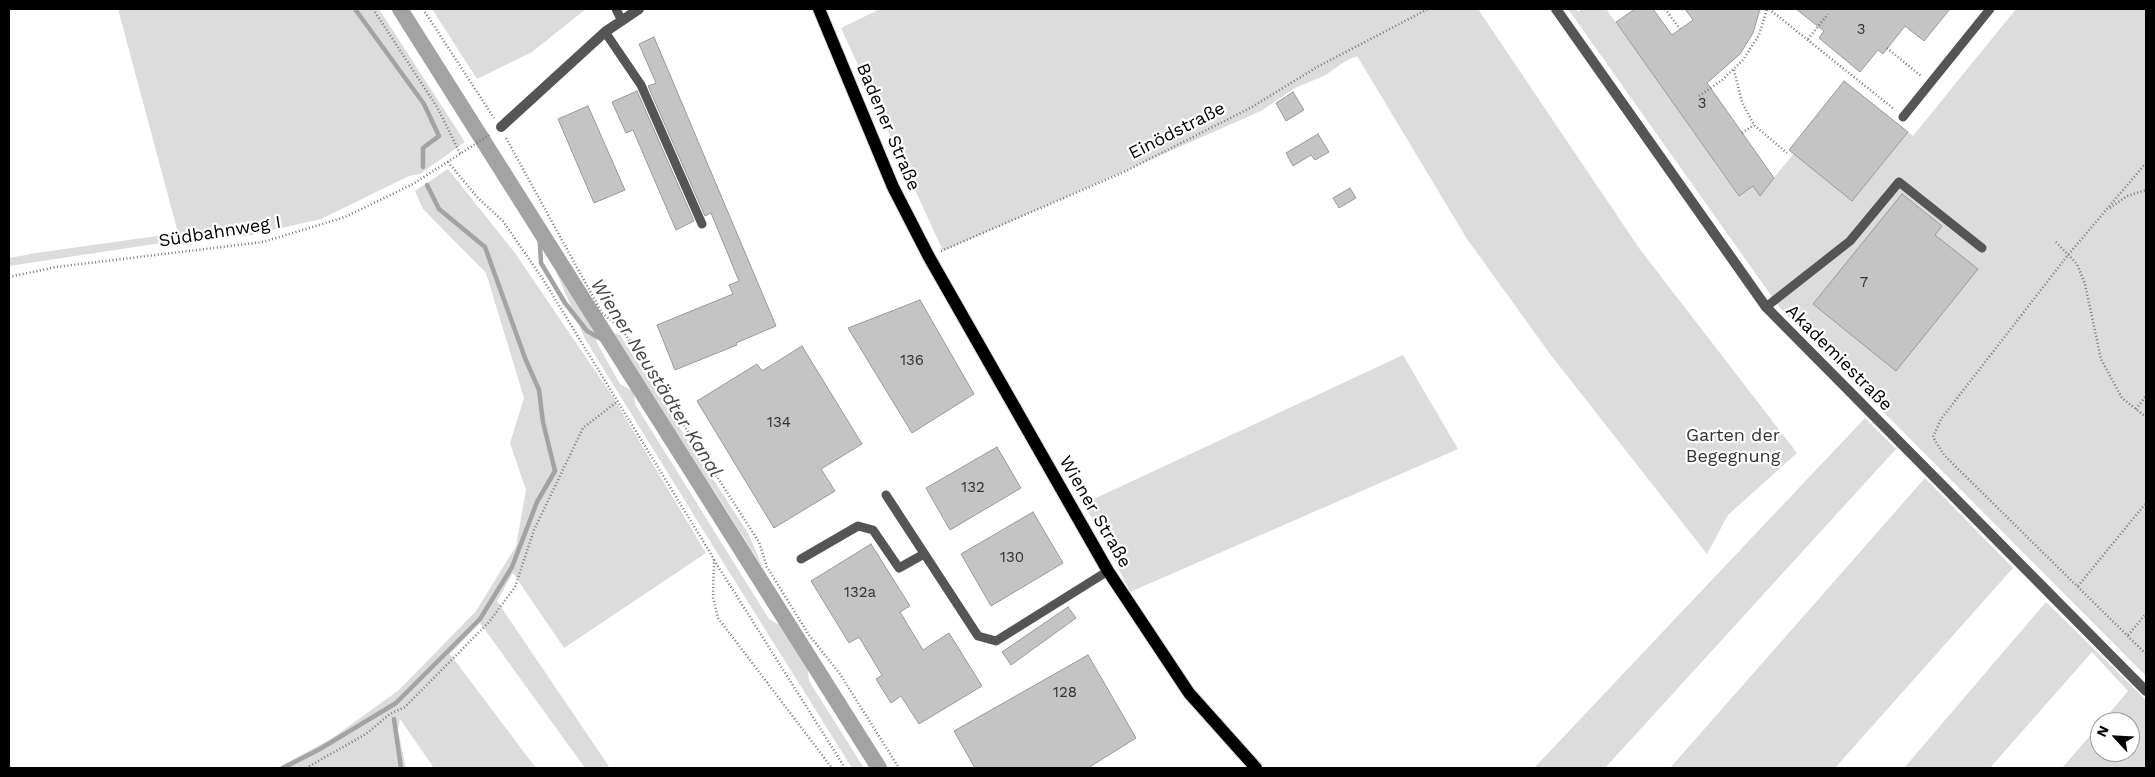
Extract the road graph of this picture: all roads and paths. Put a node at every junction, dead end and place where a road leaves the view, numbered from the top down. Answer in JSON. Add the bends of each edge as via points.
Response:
{"nodes":[{"id":1,"x":373,"y":9,"type":"edge"},
{"id":2,"x":423,"y":9,"type":"edge"},
{"id":3,"x":616,"y":9,"type":"edge"},
{"id":4,"x":639,"y":9,"type":"edge"},
{"id":5,"x":819,"y":9,"type":"edge"},
{"id":6,"x":1428,"y":9,"type":"edge"},
{"id":7,"x":1556,"y":9,"type":"edge"},
{"id":8,"x":1665,"y":9,"type":"edge"},
{"id":9,"x":1768,"y":9,"type":"edge"},
{"id":10,"x":1990,"y":9,"type":"edge"},
{"id":11,"x":1828,"y":14,"type":"dead end"},
{"id":12,"x":621,"y":20,"type":"junction"},
{"id":13,"x":1680,"y":29,"type":"dead end"},
{"id":14,"x":605,"y":32,"type":"junction"},
{"id":15,"x":1808,"y":39,"type":"junction"},
{"id":16,"x":1887,"y":48,"type":"dead end"},
{"id":17,"x":1734,"y":70,"type":"junction"},
{"id":18,"x":1930,"y":83,"type":"junction"},
{"id":19,"x":1699,"y":96,"type":"dead end"},
{"id":20,"x":1903,"y":117,"type":"joint"},
{"id":21,"x":1754,"y":125,"type":"junction"},
{"id":22,"x":501,"y":128,"type":"junction"},
{"id":23,"x":1742,"y":134,"type":"dead end"},
{"id":24,"x":1787,"y":153,"type":"dead end"},
{"id":25,"x":461,"y":155,"type":"junction"},
{"id":26,"x":448,"y":162,"type":"junction"},
{"id":27,"x":2146,"y":163,"type":"edge"},
{"id":28,"x":2146,"y":190,"type":"edge"},
{"id":29,"x":2105,"y":211,"type":"junction"},
{"id":30,"x":702,"y":224,"type":"dead end"},
{"id":31,"x":2056,"y":242,"type":"dead end"},
{"id":32,"x":1982,"y":248,"type":"dead end"},
{"id":33,"x":2068,"y":255,"type":"junction"},
{"id":34,"x":929,"y":257,"type":"junction"},
{"id":35,"x":9,"y":277,"type":"edge"},
{"id":36,"x":1766,"y":307,"type":"junction"},
{"id":37,"x":2146,"y":396,"type":"edge"},
{"id":38,"x":618,"y":401,"type":"junction"},
{"id":39,"x":2136,"y":409,"type":"junction"},
{"id":40,"x":2146,"y":417,"type":"edge"},
{"id":41,"x":886,"y":495,"type":"dead end"},
{"id":42,"x":2146,"y":503,"type":"edge"},
{"id":43,"x":924,"y":554,"type":"junction"},
{"id":44,"x":714,"y":559,"type":"junction"},
{"id":45,"x":801,"y":559,"type":"dead end"},
{"id":46,"x":1108,"y":571,"type":"junction"},
{"id":47,"x":2078,"y":586,"type":"junction"},
{"id":48,"x":2146,"y":614,"type":"edge"},
{"id":49,"x":2128,"y":635,"type":"junction"},
{"id":50,"x":2146,"y":654,"type":"edge"},
{"id":51,"x":2146,"y":691,"type":"edge"},
{"id":52,"x":306,"y":768,"type":"edge"},
{"id":53,"x":832,"y":768,"type":"edge"},
{"id":54,"x":845,"y":768,"type":"edge"},
{"id":55,"x":899,"y":768,"type":"edge"},
{"id":56,"x":1256,"y":768,"type":"edge"}],
"edges":[{"from":1,"to":25,"type":"path","via":[[437,107]]},
{"from":2,"to":22,"type":"path"},
{"from":3,"to":12,"type":"lane"},
{"from":4,"to":12,"type":"street"},
{"from":5,"to":34,"type":"main road","name":"Badener Straße","via":[[894,187]]},
{"from":6,"to":34,"type":"path","name":"Einödstraße","via":[[1317,67],[1252,107],[1139,164]]},
{"from":7,"to":36,"type":"street","name":"Akademiestraße"},
{"from":8,"to":13,"type":"path"},
{"from":9,"to":15,"type":"path"},
{"from":9,"to":17,"type":"path","via":[[1759,35]]},
{"from":10,"to":18,"type":"lane"},
{"from":11,"to":15,"type":"path"},
{"from":12,"to":14,"type":"street"},
{"from":14,"to":22,"type":"street"},
{"from":14,"to":30,"type":"lane","via":[[642,85]]},
{"from":15,"to":20,"type":"path"},
{"from":16,"to":18,"type":"path"},
{"from":17,"to":19,"type":"path"},
{"from":17,"to":21,"type":"path","via":[[1742,102]]},
{"from":18,"to":20,"type":"lane"},
{"from":21,"to":23,"type":"path"},
{"from":21,"to":24,"type":"path"},
{"from":22,"to":25,"type":"path","name":"Südbahnweg I"},
{"from":22,"to":55,"type":"path","via":[[602,313],[622,329],[759,542],[767,567],[809,635],[840,674]]},
{"from":25,"to":26,"type":"path","name":"Südbahnweg I"},
{"from":26,"to":35,"type":"path","name":"Südbahnweg I","via":[[413,184],[345,217],[264,242],[56,267]]},
{"from":26,"to":38,"type":"path","via":[[478,198],[503,221]]},
{"from":27,"to":29,"type":"path"},
{"from":28,"to":29,"type":"path","via":[[2127,196]]},
{"from":29,"to":33,"type":"path"},
{"from":31,"to":33,"type":"path"},
{"from":32,"to":36,"type":"lane","via":[[1899,182],[1850,241]]},
{"from":33,"to":39,"type":"path","via":[[2077,264],[2085,284],[2101,359],[2122,398]]},
{"from":33,"to":47,"type":"path","via":[[1941,419],[1933,437],[1944,455]]},
{"from":34,"to":46,"type":"main road","name":"Wiener Straße"},
{"from":36,"to":51,"type":"street","name":"Akademiestraße"},
{"from":37,"to":39,"type":"path"},
{"from":38,"to":44,"type":"path"},
{"from":38,"to":52,"type":"path","via":[[583,428],[534,530],[515,587],[490,622],[405,707],[390,714],[366,734]]},
{"from":39,"to":40,"type":"path"},
{"from":41,"to":43,"type":"lane"},
{"from":42,"to":47,"type":"path"},
{"from":43,"to":45,"type":"lane","via":[[899,568],[872,530],[858,526]]},
{"from":43,"to":46,"type":"lane","via":[[978,636],[996,641]]},
{"from":44,"to":53,"type":"path","via":[[713,597],[718,618]]},
{"from":44,"to":54,"type":"path"},
{"from":46,"to":56,"type":"main road","name":"Wiener Straße","via":[[1189,693]]},
{"from":47,"to":49,"type":"path"},
{"from":48,"to":49,"type":"path"},
{"from":49,"to":50,"type":"path"}]}
